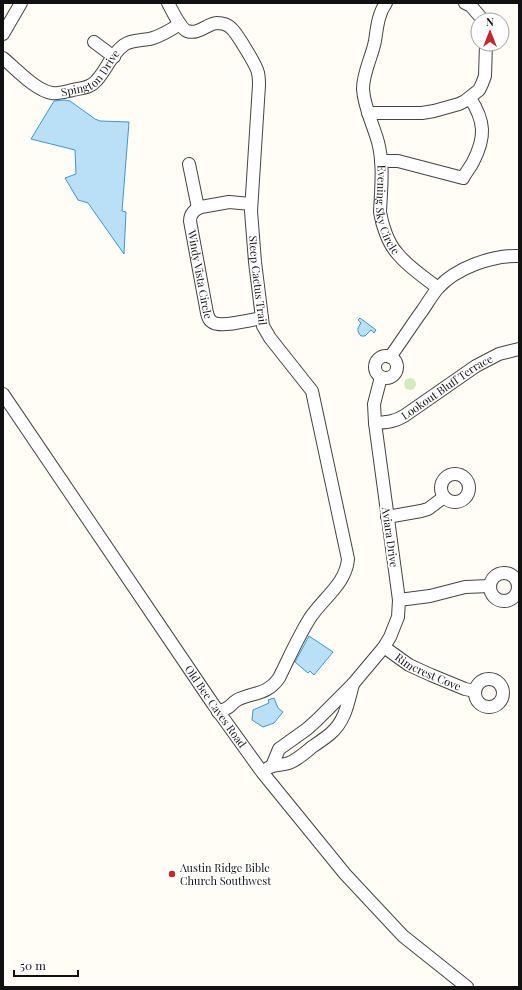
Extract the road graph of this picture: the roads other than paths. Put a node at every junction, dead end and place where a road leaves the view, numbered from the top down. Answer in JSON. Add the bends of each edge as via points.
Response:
{"nodes":[{"id":1,"x":21,"y":3,"type":"edge"},
{"id":2,"x":168,"y":3,"type":"edge"},
{"id":3,"x":386,"y":3,"type":"edge"},
{"id":4,"x":465,"y":3,"type":"edge"},
{"id":5,"x":476,"y":12,"type":"edge"},
{"id":6,"x":180,"y":24,"type":"junction"},
{"id":7,"x":3,"y":34,"type":"edge"},
{"id":8,"x":94,"y":42,"type":"dead end"},
{"id":9,"x":486,"y":52,"type":"edge"},
{"id":10,"x":114,"y":57,"type":"junction"},
{"id":11,"x":3,"y":58,"type":"edge"},
{"id":12,"x":470,"y":98,"type":"junction"},
{"id":13,"x":368,"y":113,"type":"junction"},
{"id":14,"x":382,"y":161,"type":"junction"},
{"id":15,"x":189,"y":164,"type":"dead end"},
{"id":16,"x":251,"y":204,"type":"junction"},
{"id":17,"x":198,"y":208,"type":"junction"},
{"id":18,"x":519,"y":256,"type":"edge"},
{"id":19,"x":438,"y":288,"type":"junction"},
{"id":20,"x":262,"y":318,"type":"junction"},
{"id":21,"x":519,"y":349,"type":"edge"},
{"id":22,"x":3,"y":394,"type":"edge"},
{"id":23,"x":375,"y":423,"type":"junction"},
{"id":24,"x":444,"y":497,"type":"dead end"},
{"id":25,"x":387,"y":517,"type":"junction"},
{"id":26,"x":490,"y":586,"type":"dead end"},
{"id":27,"x":399,"y":600,"type":"junction"},
{"id":28,"x":384,"y":647,"type":"junction"},
{"id":29,"x":353,"y":684,"type":"junction"},
{"id":30,"x":475,"y":690,"type":"dead end"},
{"id":31,"x":224,"y":710,"type":"junction"},
{"id":32,"x":307,"y":729,"type":"junction"},
{"id":33,"x":319,"y":742,"type":"junction"},
{"id":34,"x":267,"y":769,"type":"junction"},
{"id":35,"x":466,"y":987,"type":"edge"}],
"edges":[{"from":1,"to":7,"type":"street"},
{"from":2,"to":6,"type":"street"},
{"from":3,"to":13,"type":"street","name":"Evening Sky Circle","via":[[380,14],[364,80]]},
{"from":4,"to":5,"type":"street"},
{"from":6,"to":10,"type":"street","name":"Spington Drive","via":[[153,38],[128,42]]},
{"from":6,"to":16,"type":"street","name":"Steep Cactus Trail","via":[[187,31],[194,32],[214,24],[226,25],[233,30],[258,71]]},
{"from":8,"to":10,"type":"street"},
{"from":9,"to":12,"type":"street","via":[[484,80],[479,90]]},
{"from":10,"to":11,"type":"street","name":"Spington Drive","via":[[91,86],[56,93],[40,88]]},
{"from":12,"to":13,"type":"street","via":[[459,104],[428,112]]},
{"from":12,"to":14,"type":"street","via":[[482,122],[481,140],[473,163],[463,178],[398,161]]},
{"from":13,"to":14,"type":"street","name":"Evening Sky Circle"},
{"from":14,"to":19,"type":"street","name":"Evening Sky Circle","via":[[382,226],[398,254]]},
{"from":15,"to":17,"type":"street"},
{"from":16,"to":17,"type":"street","via":[[229,202]]},
{"from":16,"to":20,"type":"street","name":"Steep Cactus Trail"},
{"from":17,"to":20,"type":"street","name":"Windy Vista Circle","via":[[190,221],[208,318],[215,323],[224,324]]},
{"from":18,"to":19,"type":"street","name":"Aviara Drive","via":[[489,260],[469,267],[448,278]]},
{"from":19,"to":23,"type":"street","name":"Aviara Drive","via":[[390,357],[397,364],[397,370],[391,377],[381,377],[374,404]]},
{"from":20,"to":31,"type":"street","name":"Steep Cactus Trail","via":[[270,338],[312,391],[348,560],[345,574],[308,622],[279,678],[254,702]]},
{"from":21,"to":23,"type":"street","name":"Lookout Bluff Terrace","via":[[499,354],[476,366],[398,420]]},
{"from":22,"to":31,"type":"street","name":"Old Bee Caves Road"},
{"from":23,"to":25,"type":"street","name":"Aviara Drive"},
{"from":24,"to":25,"type":"street","via":[[421,511]]},
{"from":25,"to":27,"type":"street","name":"Aviara Drive"},
{"from":26,"to":27,"type":"street","via":[[465,587],[430,596]]},
{"from":27,"to":28,"type":"street","name":"Aviara Drive","via":[[398,617]]},
{"from":28,"to":29,"type":"street","name":"Aviara Drive"},
{"from":28,"to":30,"type":"street","name":"Rimcrest Cove","via":[[409,665],[465,689]]},
{"from":29,"to":32,"type":"street","name":"Aviara Drive"},
{"from":29,"to":33,"type":"street","name":"Aviara Drive","via":[[345,715],[336,729]]},
{"from":31,"to":34,"type":"street","name":"Old Bee Caves Road"},
{"from":32,"to":33,"type":"street"},
{"from":32,"to":34,"type":"street","name":"Aviara Drive","via":[[280,749]]},
{"from":33,"to":34,"type":"street","name":"Aviara Drive","via":[[293,761]]},
{"from":34,"to":35,"type":"street","name":"Old Bee Caves Road","via":[[345,874],[403,936]]}]}
